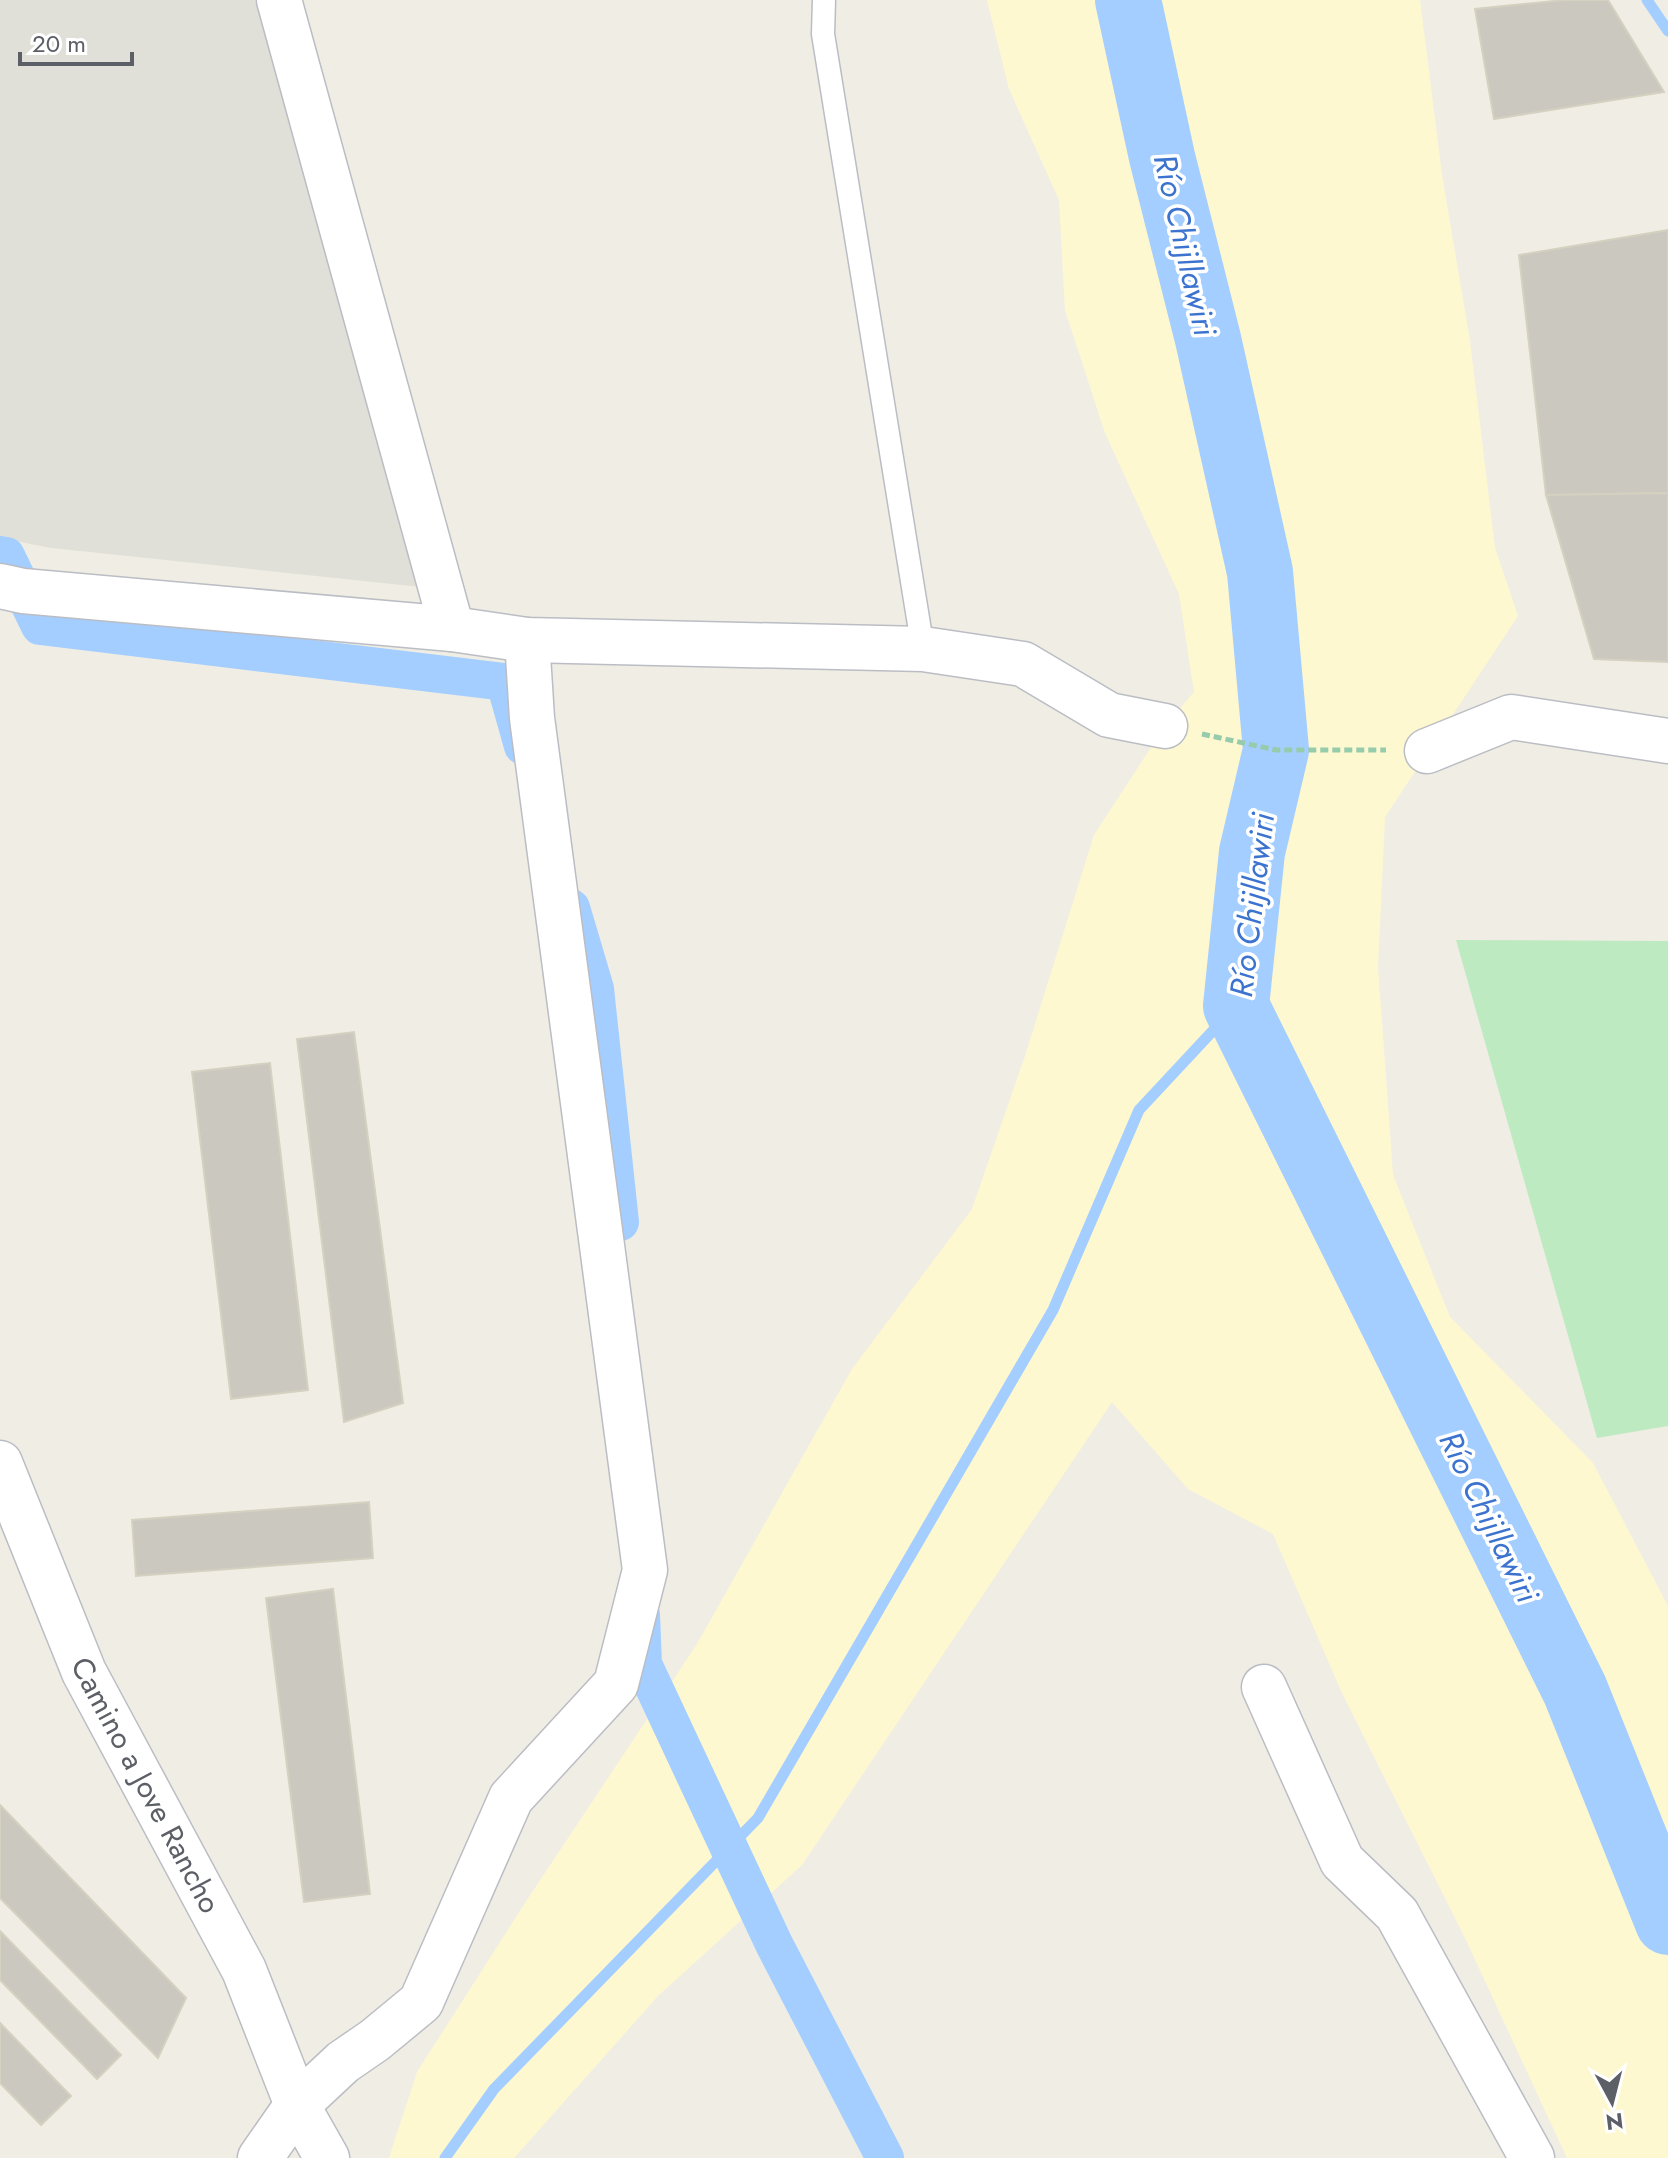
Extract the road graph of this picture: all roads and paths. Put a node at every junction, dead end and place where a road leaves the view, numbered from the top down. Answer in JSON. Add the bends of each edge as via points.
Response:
{"nodes":[{"id":1,"x":279,"y":0,"type":"edge"},
{"id":2,"x":824,"y":0,"type":"edge"},
{"id":3,"x":0,"y":586,"type":"edge"},
{"id":4,"x":452,"y":629,"type":"junction"},
{"id":5,"x":527,"y":640,"type":"junction"},
{"id":6,"x":923,"y":649,"type":"junction"},
{"id":7,"x":1165,"y":726,"type":"joint"},
{"id":8,"x":1668,"y":741,"type":"edge"},
{"id":9,"x":1427,"y":751,"type":"joint"},
{"id":10,"x":0,"y":1463,"type":"edge"},
{"id":11,"x":1264,"y":1687,"type":"dead end"},
{"id":12,"x":297,"y":2105,"type":"junction"},
{"id":13,"x":260,"y":2158,"type":"edge"},
{"id":14,"x":327,"y":2158,"type":"edge"},
{"id":15,"x":1532,"y":2158,"type":"edge"}],
"edges":[{"from":1,"to":4,"type":"street"},
{"from":2,"to":6,"type":"lane","via":[[823,34]]},
{"from":3,"to":4,"type":"street"},
{"from":4,"to":5,"type":"street"},
{"from":5,"to":6,"type":"street"},
{"from":5,"to":12,"type":"street","via":[[532,718],[645,1570],[616,1684],[511,1798],[421,2002]]},
{"from":6,"to":7,"type":"street","via":[[1023,664],[1109,715]]},
{"from":7,"to":9,"type":"path","via":[[1276,750]]},
{"from":8,"to":9,"type":"street","via":[[1511,717]]},
{"from":10,"to":12,"type":"street","name":"Camino a Jove Rancho","via":[[84,1672],[244,1970]]},
{"from":11,"to":15,"type":"street","via":[[1342,1861],[1397,1914]]},
{"from":12,"to":13,"type":"street"},
{"from":12,"to":14,"type":"street","name":"Camino a Jove Rancho"}]}
